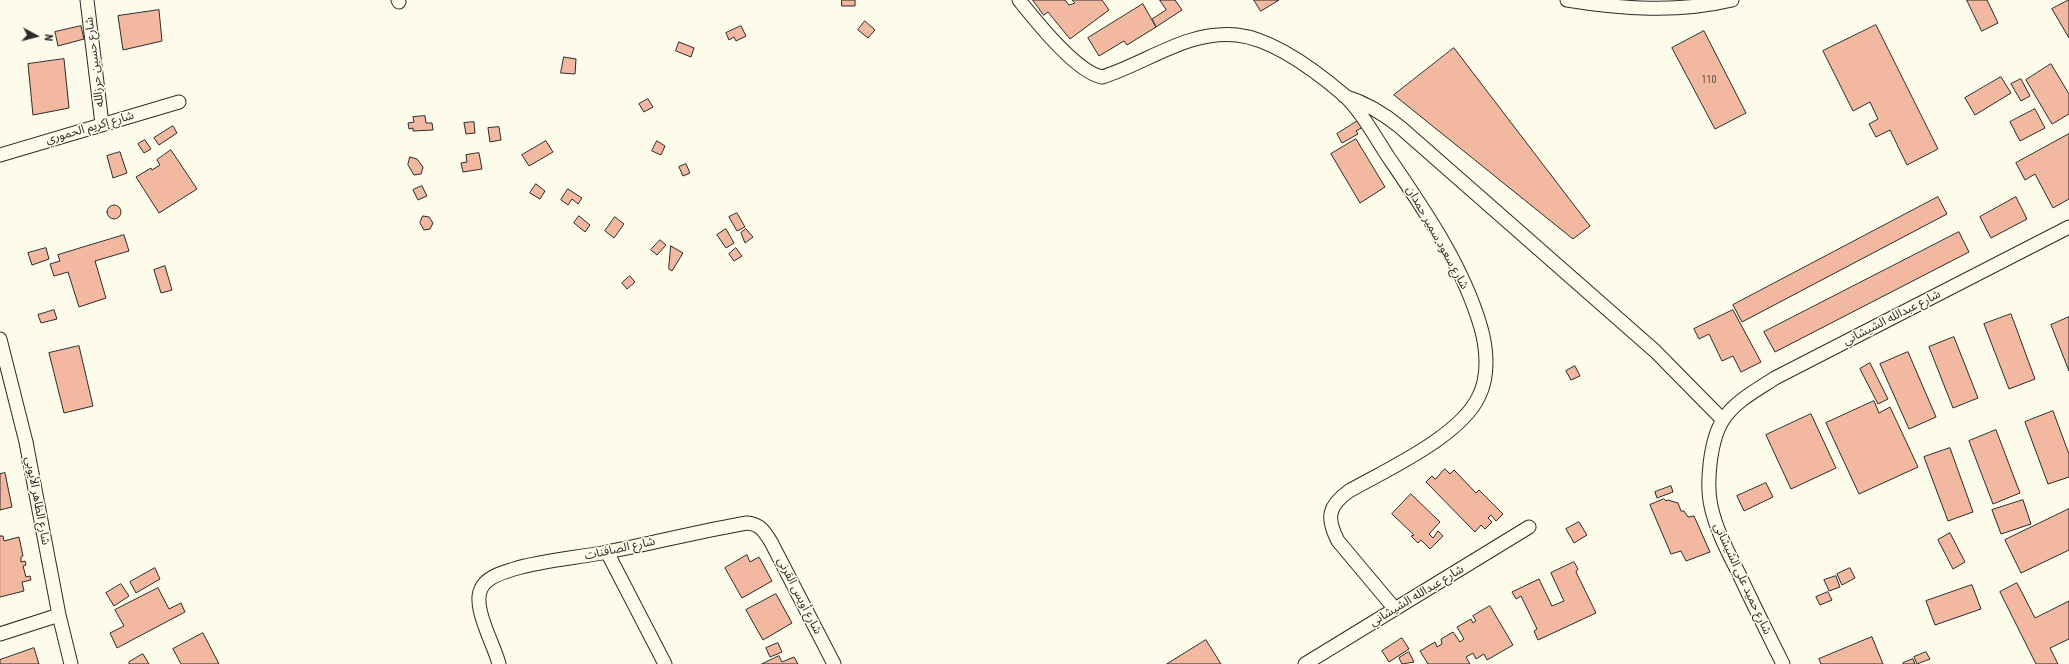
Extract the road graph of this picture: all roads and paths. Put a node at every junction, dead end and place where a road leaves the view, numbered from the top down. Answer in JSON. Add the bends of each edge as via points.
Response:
{"nodes":[{"id":1,"x":87,"y":0,"type":"edge"},
{"id":2,"x":1018,"y":0,"type":"edge"},
{"id":3,"x":1567,"y":0,"type":"edge"},
{"id":4,"x":1732,"y":0,"type":"edge"},
{"id":5,"x":1344,"y":96,"type":"junction"},
{"id":6,"x":179,"y":102,"type":"dead end"},
{"id":7,"x":102,"y":124,"type":"junction"},
{"id":8,"x":0,"y":155,"type":"edge"},
{"id":9,"x":2069,"y":227,"type":"edge"},
{"id":10,"x":0,"y":339,"type":"edge"},
{"id":11,"x":1723,"y":420,"type":"junction"},
{"id":12,"x":1529,"y":527,"type":"dead end"},
{"id":13,"x":763,"y":530,"type":"joint"},
{"id":14,"x":607,"y":552,"type":"junction"},
{"id":15,"x":1395,"y":609,"type":"junction"},
{"id":16,"x":59,"y":615,"type":"junction"},
{"id":17,"x":0,"y":634,"type":"edge"},
{"id":18,"x":71,"y":664,"type":"edge"},
{"id":19,"x":499,"y":664,"type":"edge"},
{"id":20,"x":666,"y":664,"type":"edge"},
{"id":21,"x":834,"y":664,"type":"edge"},
{"id":22,"x":1305,"y":664,"type":"edge"},
{"id":23,"x":1783,"y":664,"type":"edge"}],
"edges":[{"from":1,"to":7,"type":"street","name":"شارع حسين حرزالله"},
{"from":2,"to":5,"type":"street","name":"شارع سعود سمير حمدان","via":[[1057,43],[1093,75],[1110,75],[1188,40],[1237,35],[1268,44],[1309,69]]},
{"from":3,"to":4,"type":"street","via":[[1635,8],[1702,6]]},
{"from":5,"to":11,"type":"street","name":"شارع سعود سمير حمدان","via":[[1381,112],[1400,127],[1655,351]]},
{"from":5,"to":15,"type":"street","name":"شارع سعود سمير حمدان","via":[[1393,164],[1450,257],[1470,298],[1481,328],[1485,349],[1486,369],[1479,396],[1451,430],[1428,447],[1349,491],[1339,498],[1331,509],[1331,528],[1338,541]]},
{"from":6,"to":7,"type":"street","name":"شارع إكريم الحموري"},
{"from":7,"to":8,"type":"street","name":"شارع إكريم الحموري"},
{"from":9,"to":11,"type":"street","name":"شارع عبدالله الشيشاني","via":[[1775,378],[1736,406]]},
{"from":10,"to":16,"type":"street","name":"شارع الظاهر الأيوبي","via":[[26,442]]},
{"from":11,"to":23,"type":"street","name":"شارع حميد علي الشيشاني","via":[[1714,444],[1710,469],[1711,506],[1719,533]]},
{"from":12,"to":15,"type":"street","name":"شارع عبدالله الشيشاني"},
{"from":13,"to":14,"type":"street","name":"شارع الصافنات","via":[[756,524],[747,523]]},
{"from":13,"to":21,"type":"street","name":"شارع أويس القرني"},
{"from":14,"to":19,"type":"street","name":"شارع الصافنات","via":[[515,569],[485,582],[478,599]]},
{"from":14,"to":20,"type":"street"},
{"from":15,"to":22,"type":"street","name":"شارع عبدالله الشيشاني"},
{"from":16,"to":17,"type":"street"},
{"from":16,"to":18,"type":"street","name":"شارع الظاهر الأيوبي"}]}
